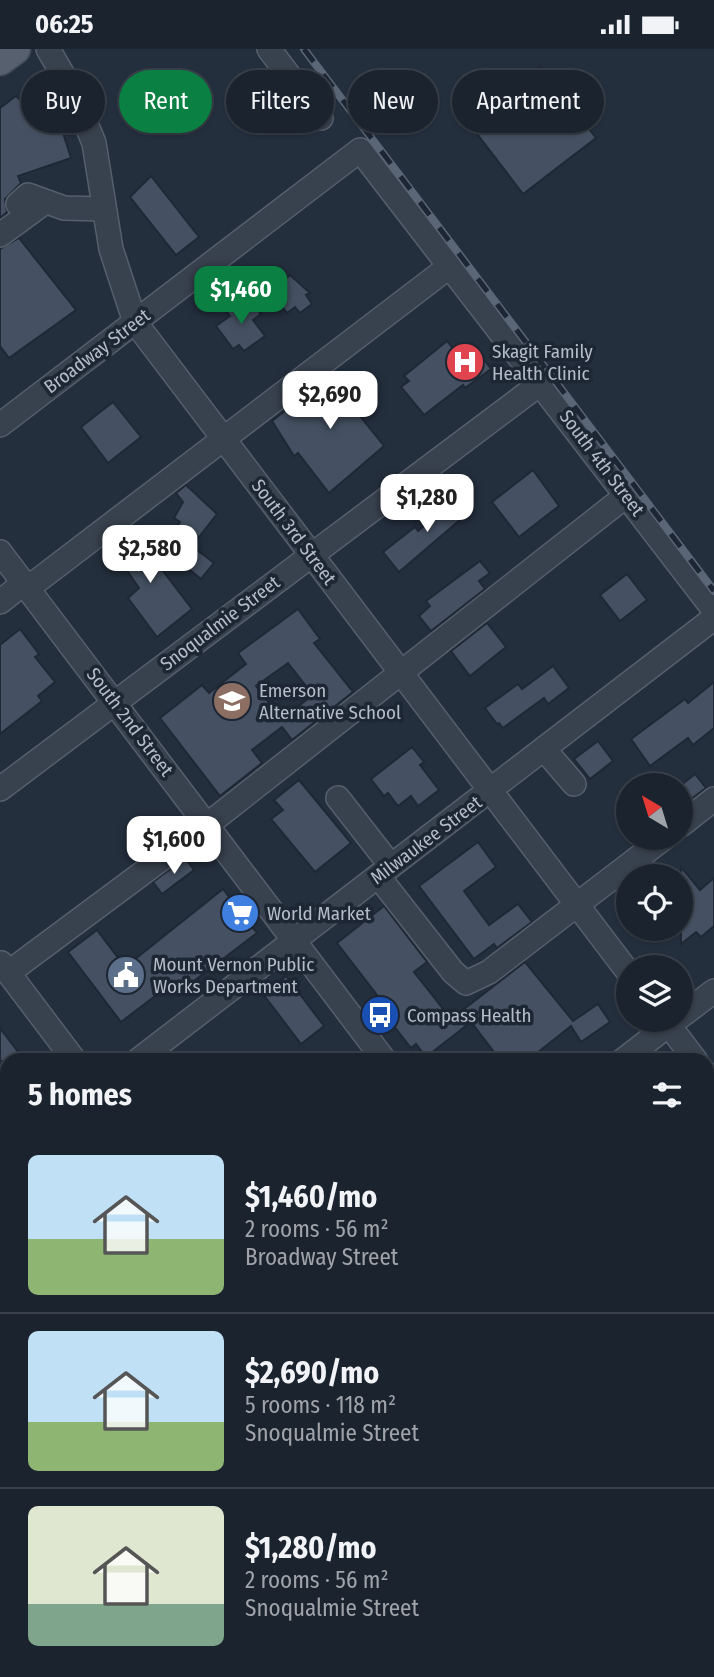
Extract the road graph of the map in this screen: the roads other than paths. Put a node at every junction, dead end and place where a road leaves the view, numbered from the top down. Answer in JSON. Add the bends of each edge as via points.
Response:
{"nodes":[{"id":1,"x":15,"y":49,"type":"edge"},
{"id":2,"x":48,"y":49,"type":"edge"},
{"id":3,"x":269,"y":49,"type":"edge"},
{"id":4,"x":0,"y":60,"type":"edge"},
{"id":5,"x":285,"y":70,"type":"edge"},
{"id":6,"x":360,"y":150,"type":"joint"},
{"id":7,"x":48,"y":200,"type":"junction"},
{"id":8,"x":18,"y":204,"type":"dead end"},
{"id":9,"x":103,"y":209,"type":"junction"},
{"id":10,"x":0,"y":235,"type":"edge"},
{"id":11,"x":450,"y":266,"type":"junction"},
{"id":12,"x":135,"y":322,"type":"junction"},
{"id":13,"x":541,"y":383,"type":"junction"},
{"id":14,"x":0,"y":425,"type":"edge"},
{"id":15,"x":223,"y":438,"type":"junction"},
{"id":16,"x":626,"y":495,"type":"junction"},
{"id":17,"x":0,"y":552,"type":"edge"},
{"id":18,"x":310,"y":555,"type":"junction"},
{"id":19,"x":26,"y":586,"type":"junction"},
{"id":20,"x":0,"y":602,"type":"edge"},
{"id":21,"x":714,"y":610,"type":"edge"},
{"id":22,"x":714,"y":618,"type":"edge"},
{"id":23,"x":403,"y":672,"type":"junction"},
{"id":24,"x":115,"y":702,"type":"junction"},
{"id":25,"x":544,"y":749,"type":"junction"},
{"id":26,"x":574,"y":784,"type":"dead end"},
{"id":27,"x":0,"y":789,"type":"edge"},
{"id":28,"x":490,"y":791,"type":"junction"},
{"id":29,"x":338,"y":798,"type":"dead end"},
{"id":30,"x":714,"y":799,"type":"edge"},
{"id":31,"x":693,"y":816,"type":"edge"},
{"id":32,"x":207,"y":825,"type":"junction"},
{"id":33,"x":648,"y":851,"type":"edge"},
{"id":34,"x":385,"y":871,"type":"junction"},
{"id":35,"x":578,"y":906,"type":"junction"},
{"id":36,"x":294,"y":939,"type":"junction"},
{"id":37,"x":616,"y":956,"type":"edge"},
{"id":38,"x":4,"y":967,"type":"edge"},
{"id":39,"x":714,"y":991,"type":"edge"},
{"id":40,"x":693,"y":1006,"type":"edge"},
{"id":41,"x":657,"y":1032,"type":"edge"},
{"id":42,"x":679,"y":1032,"type":"edge"},
{"id":43,"x":69,"y":1053,"type":"edge"},
{"id":44,"x":146,"y":1053,"type":"edge"},
{"id":45,"x":377,"y":1053,"type":"edge"},
{"id":46,"x":632,"y":1053,"type":"edge"},
{"id":47,"x":691,"y":1053,"type":"edge"}],
"edges":[{"from":1,"to":4,"type":"main road"},
{"from":2,"to":9,"type":"street","name":"South 3rd Street","via":[[73,92],[94,143]]},
{"from":3,"to":5,"type":"street"},
{"from":6,"to":11,"type":"street","name":"South 4th Street"},
{"from":6,"to":12,"type":"street","name":"Broadway Street"},
{"from":7,"to":8,"type":"street","via":[[28,195]]},
{"from":7,"to":9,"type":"street","via":[[64,208]]},
{"from":7,"to":10,"type":"street"},
{"from":9,"to":12,"type":"street","name":"South 3rd Street"},
{"from":11,"to":13,"type":"street","name":"South 4th Street"},
{"from":11,"to":15,"type":"street"},
{"from":12,"to":14,"type":"street","name":"Broadway Street"},
{"from":12,"to":15,"type":"street","name":"South 3rd Street"},
{"from":13,"to":16,"type":"street","name":"South 4th Street"},
{"from":13,"to":18,"type":"street","name":"Snoqualmie Street"},
{"from":15,"to":18,"type":"street","name":"South 3rd Street"},
{"from":15,"to":19,"type":"street"},
{"from":16,"to":21,"type":"street","name":"South 4th Street"},
{"from":16,"to":23,"type":"street"},
{"from":17,"to":19,"type":"street","name":"South 2nd Street"},
{"from":18,"to":23,"type":"street","name":"South 3rd Street"},
{"from":18,"to":24,"type":"street","name":"Snoqualmie Street"},
{"from":19,"to":20,"type":"street"},
{"from":19,"to":24,"type":"street","name":"South 2nd Street"},
{"from":22,"to":25,"type":"street","name":"Milwaukee Street"},
{"from":23,"to":28,"type":"street","name":"South 3rd Street"},
{"from":23,"to":32,"type":"street"},
{"from":24,"to":27,"type":"street","name":"Snoqualmie Street"},
{"from":24,"to":32,"type":"street","name":"South 2nd Street"},
{"from":25,"to":26,"type":"street"},
{"from":25,"to":28,"type":"street","name":"Milwaukee Street"},
{"from":28,"to":34,"type":"street","name":"Milwaukee Street"},
{"from":28,"to":35,"type":"street","name":"South 3rd Street"},
{"from":29,"to":34,"type":"street"},
{"from":30,"to":31,"type":"street"},
{"from":32,"to":36,"type":"street","name":"South 2nd Street"},
{"from":32,"to":38,"type":"street"},
{"from":33,"to":35,"type":"street"},
{"from":34,"to":35,"type":"street","via":[[453,972],[466,983],[489,972]]},
{"from":34,"to":36,"type":"street","name":"Milwaukee Street"},
{"from":35,"to":37,"type":"street","name":"South 3rd Street"},
{"from":36,"to":44,"type":"street","name":"Milwaukee Street"},
{"from":36,"to":45,"type":"street","name":"South 2nd Street"},
{"from":38,"to":43,"type":"street"},
{"from":39,"to":40,"type":"street"},
{"from":41,"to":46,"type":"street"},
{"from":42,"to":47,"type":"street"}]}
